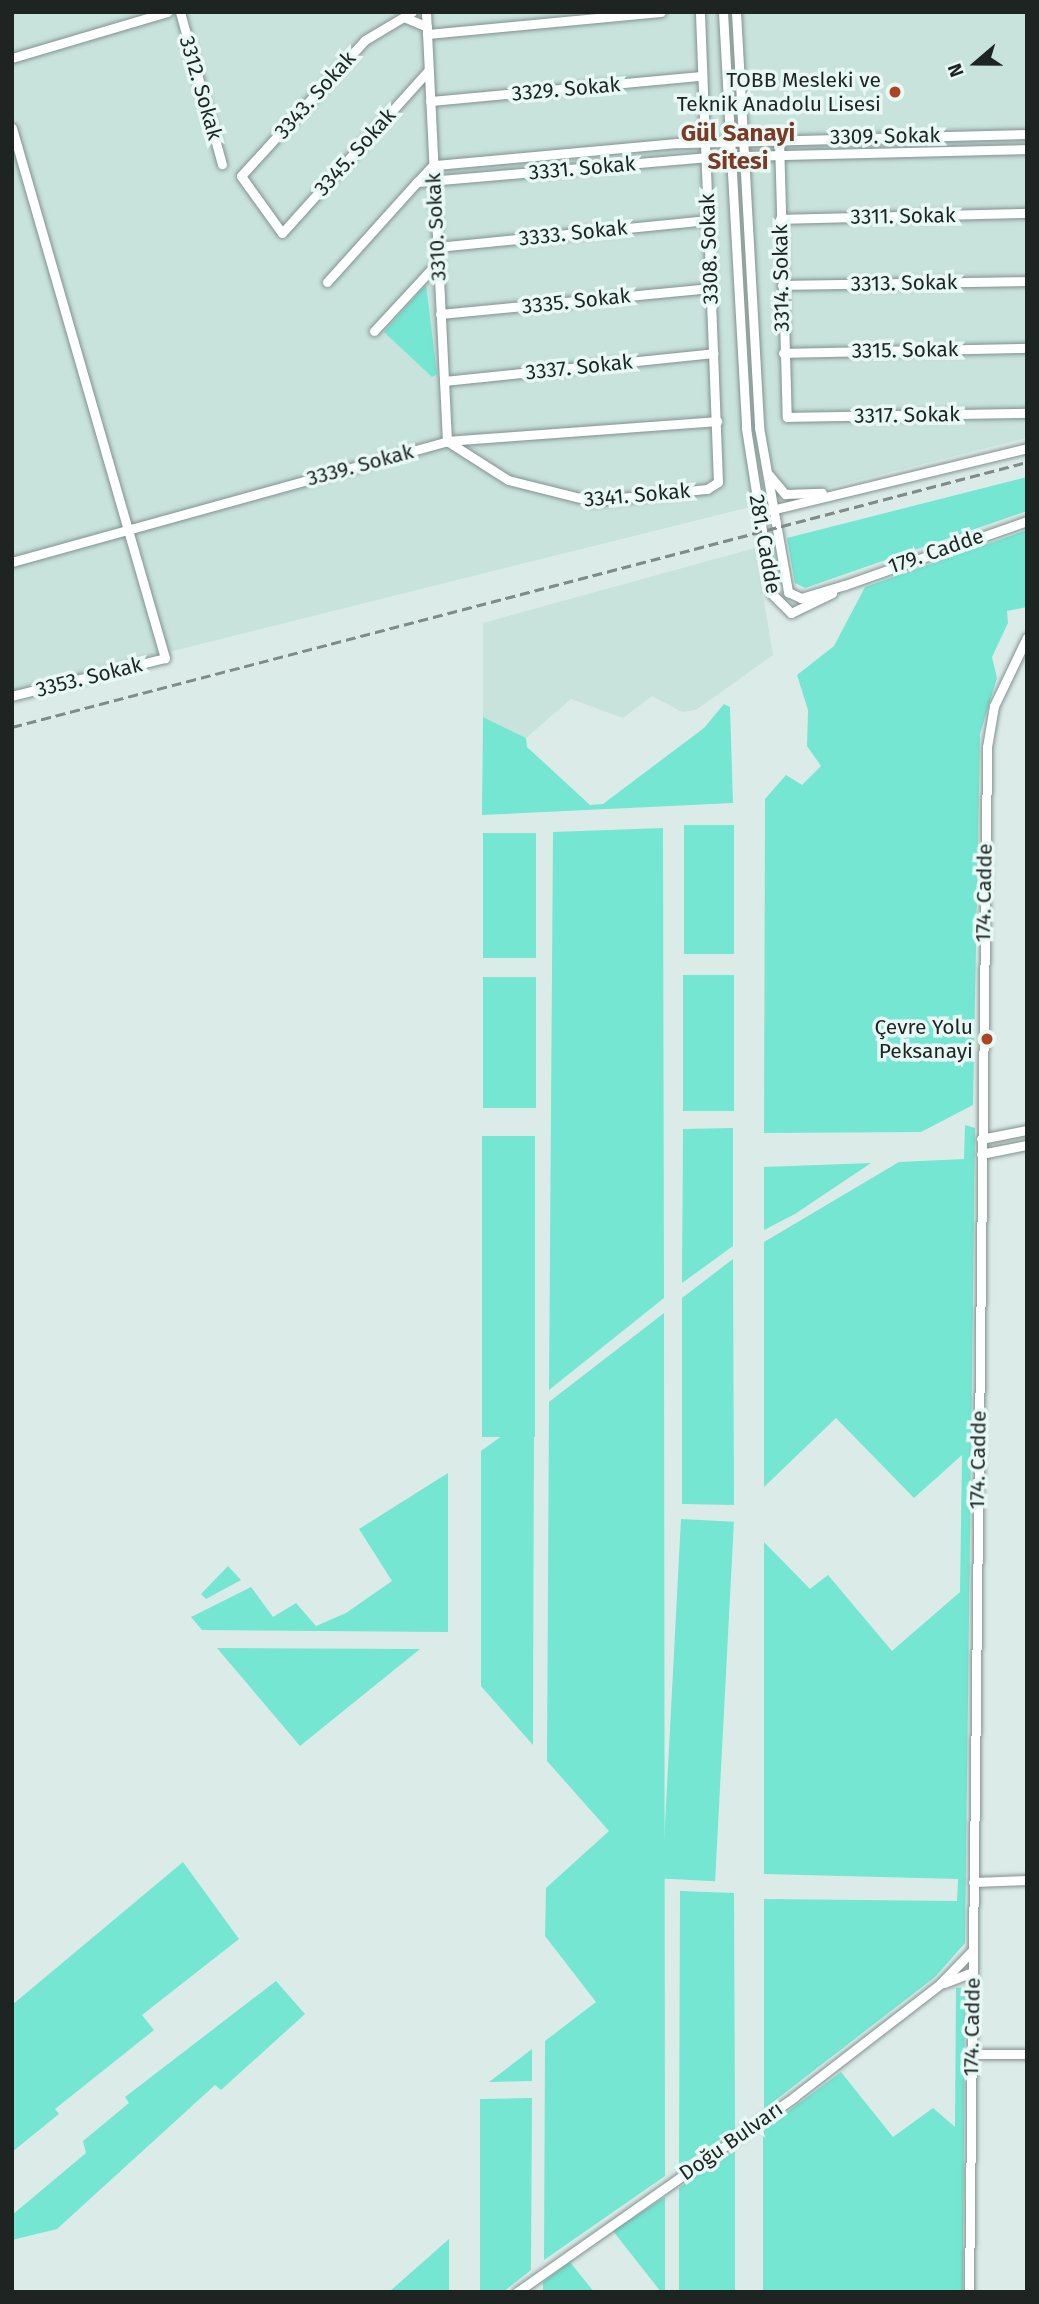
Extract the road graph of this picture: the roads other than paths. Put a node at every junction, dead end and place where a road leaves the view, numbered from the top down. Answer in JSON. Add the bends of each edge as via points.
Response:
{"nodes":[{"id":1,"x":167,"y":12,"type":"edge"},
{"id":2,"x":180,"y":12,"type":"edge"},
{"id":3,"x":426,"y":12,"type":"edge"},
{"id":4,"x":662,"y":12,"type":"edge"},
{"id":5,"x":699,"y":12,"type":"edge"},
{"id":6,"x":723,"y":12,"type":"edge"},
{"id":7,"x":736,"y":12,"type":"edge"},
{"id":8,"x":400,"y":16,"type":"edge"},
{"id":9,"x":427,"y":31,"type":"junction"},
{"id":10,"x":12,"y":58,"type":"edge"},
{"id":11,"x":429,"y":71,"type":"junction"},
{"id":12,"x":702,"y":76,"type":"junction"},
{"id":13,"x":430,"y":101,"type":"junction"},
{"id":14,"x":12,"y":128,"type":"edge"},
{"id":15,"x":1027,"y":134,"type":"edge"},
{"id":16,"x":743,"y":139,"type":"junction"},
{"id":17,"x":779,"y":139,"type":"junction"},
{"id":18,"x":730,"y":140,"type":"junction"},
{"id":19,"x":705,"y":141,"type":"junction"},
{"id":20,"x":1027,"y":149,"type":"edge"},
{"id":21,"x":743,"y":155,"type":"junction"},
{"id":22,"x":779,"y":155,"type":"junction"},
{"id":23,"x":731,"y":156,"type":"junction"},
{"id":24,"x":706,"y":157,"type":"junction"},
{"id":25,"x":222,"y":164,"type":"dead end"},
{"id":26,"x":433,"y":164,"type":"junction"},
{"id":27,"x":434,"y":181,"type":"junction"},
{"id":28,"x":417,"y":182,"type":"junction"},
{"id":29,"x":1027,"y":213,"type":"edge"},
{"id":30,"x":708,"y":219,"type":"junction"},
{"id":31,"x":780,"y":219,"type":"junction"},
{"id":32,"x":282,"y":233,"type":"joint"},
{"id":33,"x":437,"y":247,"type":"junction"},
{"id":34,"x":438,"y":261,"type":"junction"},
{"id":35,"x":1027,"y":281,"type":"edge"},
{"id":36,"x":327,"y":282,"type":"dead end"},
{"id":37,"x":782,"y":285,"type":"junction"},
{"id":38,"x":711,"y":288,"type":"junction"},
{"id":39,"x":440,"y":314,"type":"junction"},
{"id":40,"x":374,"y":331,"type":"dead end"},
{"id":41,"x":1027,"y":348,"type":"edge"},
{"id":42,"x":714,"y":353,"type":"junction"},
{"id":43,"x":783,"y":353,"type":"junction"},
{"id":44,"x":443,"y":381,"type":"junction"},
{"id":45,"x":1027,"y":413,"type":"edge"},
{"id":46,"x":787,"y":417,"type":"joint"},
{"id":47,"x":716,"y":421,"type":"junction"},
{"id":48,"x":447,"y":441,"type":"junction"},
{"id":49,"x":1027,"y":448,"type":"edge"},
{"id":50,"x":765,"y":470,"type":"junction"},
{"id":51,"x":716,"y":486,"type":"joint"},
{"id":52,"x":838,"y":491,"type":"junction"},
{"id":53,"x":774,"y":509,"type":"junction"},
{"id":54,"x":759,"y":513,"type":"junction"},
{"id":55,"x":1027,"y":521,"type":"edge"},
{"id":56,"x":128,"y":529,"type":"junction"},
{"id":57,"x":12,"y":562,"type":"edge"},
{"id":58,"x":845,"y":585,"type":"junction"},
{"id":59,"x":1027,"y":637,"type":"edge"},
{"id":60,"x":12,"y":696,"type":"edge"},
{"id":61,"x":1027,"y":1130,"type":"edge"},
{"id":62,"x":981,"y":1139,"type":"junction"},
{"id":63,"x":1027,"y":1145,"type":"edge"},
{"id":64,"x":981,"y":1154,"type":"junction"},
{"id":65,"x":1027,"y":1881,"type":"edge"},
{"id":66,"x":973,"y":1882,"type":"junction"},
{"id":67,"x":973,"y":1950,"type":"junction"},
{"id":68,"x":972,"y":1972,"type":"junction"},
{"id":69,"x":940,"y":1984,"type":"junction"},
{"id":70,"x":972,"y":2054,"type":"junction"},
{"id":71,"x":1027,"y":2054,"type":"edge"},
{"id":72,"x":517,"y":2292,"type":"edge"},
{"id":73,"x":969,"y":2292,"type":"edge"}],
"edges":[{"from":1,"to":10,"type":"street"},
{"from":2,"to":25,"type":"street","name":"3312. Sokak"},
{"from":3,"to":9,"type":"street","name":"3310. Sokak"},
{"from":4,"to":9,"type":"street"},
{"from":5,"to":12,"type":"street","name":"3308. Sokak"},
{"from":6,"to":18,"type":"street","name":"281. Cadde"},
{"from":7,"to":16,"type":"street","name":"281. Cadde"},
{"from":8,"to":9,"type":"street"},
{"from":8,"to":32,"type":"street","name":"3343. Sokak","via":[[365,40],[242,176]]},
{"from":9,"to":11,"type":"street","name":"3310. Sokak"},
{"from":11,"to":13,"type":"street","name":"3310. Sokak"},
{"from":11,"to":32,"type":"street","name":"3345. Sokak"},
{"from":12,"to":13,"type":"street","name":"3329. Sokak"},
{"from":12,"to":19,"type":"street","name":"3308. Sokak"},
{"from":13,"to":26,"type":"street","name":"3310. Sokak"},
{"from":14,"to":56,"type":"street"},
{"from":15,"to":17,"type":"street","name":"3309. Sokak"},
{"from":16,"to":17,"type":"street","name":"3309. Sokak"},
{"from":16,"to":18,"type":"street","name":"3309. Sokak"},
{"from":16,"to":21,"type":"street","name":"281. Cadde"},
{"from":17,"to":22,"type":"street","name":"3314. Sokak"},
{"from":18,"to":19,"type":"street","name":"3331. Sokak"},
{"from":18,"to":23,"type":"street","name":"281. Cadde"},
{"from":19,"to":24,"type":"street","name":"3308. Sokak"},
{"from":19,"to":26,"type":"street","name":"3331. Sokak"},
{"from":20,"to":22,"type":"street","name":"3309. Sokak"},
{"from":21,"to":22,"type":"street","name":"3309. Sokak"},
{"from":21,"to":23,"type":"street","name":"3309. Sokak"},
{"from":21,"to":50,"type":"street","name":"281. Cadde"},
{"from":22,"to":31,"type":"street","name":"3314. Sokak"},
{"from":23,"to":24,"type":"street","name":"3331. Sokak"},
{"from":23,"to":54,"type":"street","name":"281. Cadde","via":[[746,428]]},
{"from":24,"to":27,"type":"street","name":"3331. Sokak"},
{"from":24,"to":30,"type":"street","name":"3308. Sokak"},
{"from":26,"to":27,"type":"street","name":"3310. Sokak"},
{"from":26,"to":28,"type":"street"},
{"from":27,"to":28,"type":"street","name":"3331. Sokak"},
{"from":27,"to":33,"type":"street","name":"3310. Sokak"},
{"from":28,"to":36,"type":"street"},
{"from":29,"to":31,"type":"street","name":"3311. Sokak"},
{"from":30,"to":33,"type":"street","name":"3333. Sokak"},
{"from":30,"to":38,"type":"street","name":"3308. Sokak"},
{"from":31,"to":37,"type":"street","name":"3314. Sokak"},
{"from":33,"to":34,"type":"street","name":"3310. Sokak"},
{"from":34,"to":39,"type":"street","name":"3310. Sokak"},
{"from":34,"to":40,"type":"street"},
{"from":35,"to":37,"type":"street","name":"3313. Sokak"},
{"from":37,"to":43,"type":"street","name":"3314. Sokak"},
{"from":38,"to":39,"type":"street","name":"3335. Sokak"},
{"from":38,"to":42,"type":"street","name":"3308. Sokak"},
{"from":39,"to":44,"type":"street","name":"3310. Sokak"},
{"from":41,"to":43,"type":"street","name":"3315. Sokak"},
{"from":42,"to":44,"type":"street","name":"3337. Sokak"},
{"from":42,"to":47,"type":"street","name":"3308. Sokak"},
{"from":43,"to":46,"type":"street","name":"3314. Sokak"},
{"from":44,"to":48,"type":"street","name":"3310. Sokak"},
{"from":45,"to":46,"type":"street","name":"3317. Sokak"},
{"from":47,"to":48,"type":"street","name":"3339. Sokak"},
{"from":47,"to":51,"type":"street","name":"3308. Sokak"},
{"from":48,"to":51,"type":"street","name":"3341. Sokak","via":[[498,475],[579,501]]},
{"from":48,"to":56,"type":"street","name":"3339. Sokak"},
{"from":49,"to":52,"type":"street"},
{"from":50,"to":52,"type":"street","via":[[785,494]]},
{"from":50,"to":53,"type":"street","name":"281. Cadde"},
{"from":52,"to":53,"type":"street"},
{"from":53,"to":54,"type":"street"},
{"from":53,"to":58,"type":"street","name":"281. Cadde","via":[[790,595]]},
{"from":54,"to":58,"type":"street","name":"281. Cadde","via":[[772,594],[780,609],[798,612]]},
{"from":55,"to":58,"type":"street","name":"179. Cadde"},
{"from":56,"to":57,"type":"street","name":"3339. Sokak"},
{"from":56,"to":60,"type":"street","name":"3353. Sokak","via":[[165,658]]},
{"from":59,"to":62,"type":"street","name":"174. Cadde","via":[[988,732]]},
{"from":61,"to":62,"type":"street"},
{"from":62,"to":64,"type":"street","name":"174. Cadde"},
{"from":63,"to":64,"type":"street"},
{"from":64,"to":66,"type":"street","name":"174. Cadde"},
{"from":65,"to":66,"type":"street"},
{"from":66,"to":67,"type":"street","name":"174. Cadde"},
{"from":67,"to":68,"type":"street","name":"174. Cadde"},
{"from":67,"to":69,"type":"street","name":"Doğu Bulvarı"},
{"from":68,"to":69,"type":"street","name":"Doğu Bulvarı"},
{"from":68,"to":70,"type":"street","name":"174. Cadde"},
{"from":69,"to":72,"type":"street","name":"Doğu Bulvarı","via":[[794,2097]]},
{"from":70,"to":71,"type":"street"},
{"from":70,"to":73,"type":"street","name":"174. Cadde"}]}
